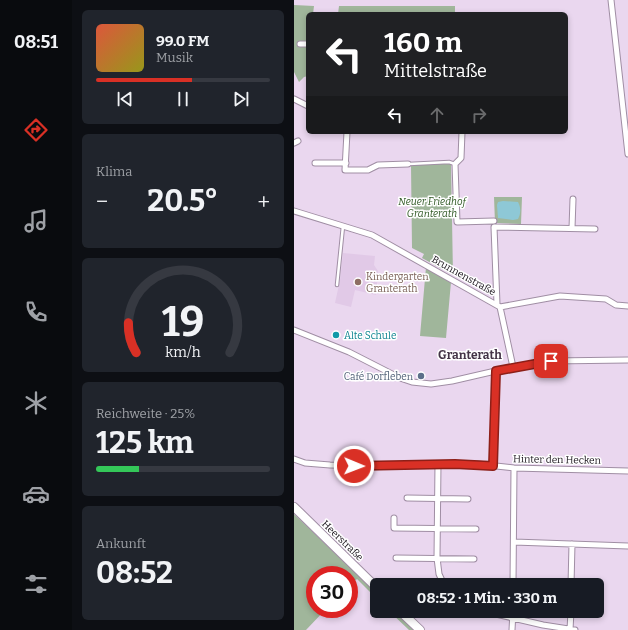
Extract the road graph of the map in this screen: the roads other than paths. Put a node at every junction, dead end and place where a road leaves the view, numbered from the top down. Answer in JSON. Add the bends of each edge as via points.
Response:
{"nodes":[{"id":1,"x":610,"y":0,"type":"edge"},
{"id":2,"x":300,"y":44,"type":"dead end"},
{"id":3,"x":306,"y":44,"type":"edge"},
{"id":4,"x":294,"y":99,"type":"edge"},
{"id":5,"x":306,"y":105,"type":"edge"},
{"id":6,"x":347,"y":134,"type":"edge"},
{"id":7,"x":462,"y":134,"type":"edge"},
{"id":8,"x":628,"y":154,"type":"edge"},
{"id":9,"x":315,"y":163,"type":"dead end"},
{"id":10,"x":346,"y":163,"type":"junction"},
{"id":11,"x":408,"y":164,"type":"joint"},
{"id":12,"x":455,"y":164,"type":"junction"},
{"id":13,"x":573,"y":199,"type":"dead end"},
{"id":14,"x":294,"y":211,"type":"edge"},
{"id":15,"x":494,"y":221,"type":"dead end"},
{"id":16,"x":343,"y":225,"type":"junction"},
{"id":17,"x":572,"y":228,"type":"junction"},
{"id":18,"x":595,"y":229,"type":"dead end"},
{"id":19,"x":337,"y":285,"type":"dead end"},
{"id":20,"x":498,"y":305,"type":"junction"},
{"id":21,"x":628,"y":306,"type":"edge"},
{"id":22,"x":294,"y":330,"type":"edge"},
{"id":23,"x":628,"y":360,"type":"edge"},
{"id":24,"x":513,"y":367,"type":"junction"},
{"id":25,"x":496,"y":371,"type":"junction"},
{"id":26,"x":294,"y":459,"type":"edge"},
{"id":27,"x":438,"y":464,"type":"junction"},
{"id":28,"x":493,"y":466,"type":"junction"},
{"id":29,"x":514,"y":468,"type":"junction"},
{"id":30,"x":628,"y":470,"type":"edge"},
{"id":31,"x":407,"y":498,"type":"dead end"},
{"id":32,"x":438,"y":498,"type":"junction"},
{"id":33,"x":468,"y":499,"type":"dead end"},
{"id":34,"x":294,"y":507,"type":"edge"},
{"id":35,"x":394,"y":518,"type":"dead end"},
{"id":36,"x":437,"y":528,"type":"junction"},
{"id":37,"x":476,"y":529,"type":"dead end"},
{"id":38,"x":514,"y":542,"type":"junction"},
{"id":39,"x":572,"y":544,"type":"junction"},
{"id":40,"x":628,"y":546,"type":"edge"},
{"id":41,"x":396,"y":558,"type":"dead end"},
{"id":42,"x":437,"y":558,"type":"junction"},
{"id":43,"x":474,"y":559,"type":"dead end"},
{"id":44,"x":441,"y":578,"type":"edge"},
{"id":45,"x":513,"y":578,"type":"edge"},
{"id":46,"x":571,"y":578,"type":"edge"},
{"id":47,"x":370,"y":581,"type":"edge"},
{"id":48,"x":407,"y":618,"type":"edge"},
{"id":49,"x":513,"y":618,"type":"joint"},
{"id":50,"x":571,"y":618,"type":"edge"},
{"id":51,"x":420,"y":630,"type":"edge"},
{"id":52,"x":512,"y":630,"type":"edge"},
{"id":53,"x":572,"y":630,"type":"edge"}],
"edges":[{"from":1,"to":8,"type":"street"},
{"from":2,"to":3,"type":"street"},
{"from":4,"to":5,"type":"street"},
{"from":6,"to":10,"type":"street"},
{"from":7,"to":12,"type":"street","via":[[461,158]]},
{"from":9,"to":10,"type":"street"},
{"from":10,"to":11,"type":"street","via":[[345,170],[368,170],[378,164]]},
{"from":11,"to":12,"type":"lane"},
{"from":12,"to":15,"type":"street","via":[[457,222]]},
{"from":13,"to":17,"type":"street"},
{"from":14,"to":16,"type":"street","name":"Brunnenstraße"},
{"from":16,"to":19,"type":"lane"},
{"from":16,"to":20,"type":"street","name":"Brunnenstraße","via":[[372,235]]},
{"from":17,"to":18,"type":"street"},
{"from":17,"to":20,"type":"street","via":[[494,227]]},
{"from":20,"to":21,"type":"street","name":"Brunnenstraße","via":[[560,296],[606,299],[616,305]]},
{"from":20,"to":24,"type":"street"},
{"from":22,"to":25,"type":"street","via":[[349,352],[382,370],[412,382],[431,384]]},
{"from":23,"to":24,"type":"street","via":[[551,361]]},
{"from":24,"to":25,"type":"street"},
{"from":25,"to":28,"type":"street"},
{"from":26,"to":27,"type":"street","name":"Hinter den Hecken","via":[[305,463],[330,465]]},
{"from":27,"to":28,"type":"street","name":"Hinter den Hecken"},
{"from":27,"to":32,"type":"street"},
{"from":28,"to":29,"type":"street","name":"Hinter den Hecken"},
{"from":29,"to":30,"type":"street","name":"Hinter den Hecken"},
{"from":29,"to":38,"type":"street"},
{"from":31,"to":32,"type":"street"},
{"from":32,"to":33,"type":"street"},
{"from":32,"to":36,"type":"street"},
{"from":34,"to":47,"type":"main road","name":"Heerstraße"},
{"from":35,"to":36,"type":"street","via":[[394,528]]},
{"from":36,"to":37,"type":"street"},
{"from":36,"to":42,"type":"street"},
{"from":38,"to":39,"type":"street"},
{"from":38,"to":45,"type":"street"},
{"from":39,"to":40,"type":"street"},
{"from":39,"to":46,"type":"street"},
{"from":41,"to":42,"type":"street"},
{"from":42,"to":43,"type":"street"},
{"from":42,"to":44,"type":"street"},
{"from":48,"to":51,"type":"main road"},
{"from":49,"to":52,"type":"street"},
{"from":49,"to":53,"type":"street"},
{"from":50,"to":53,"type":"street"}]}
